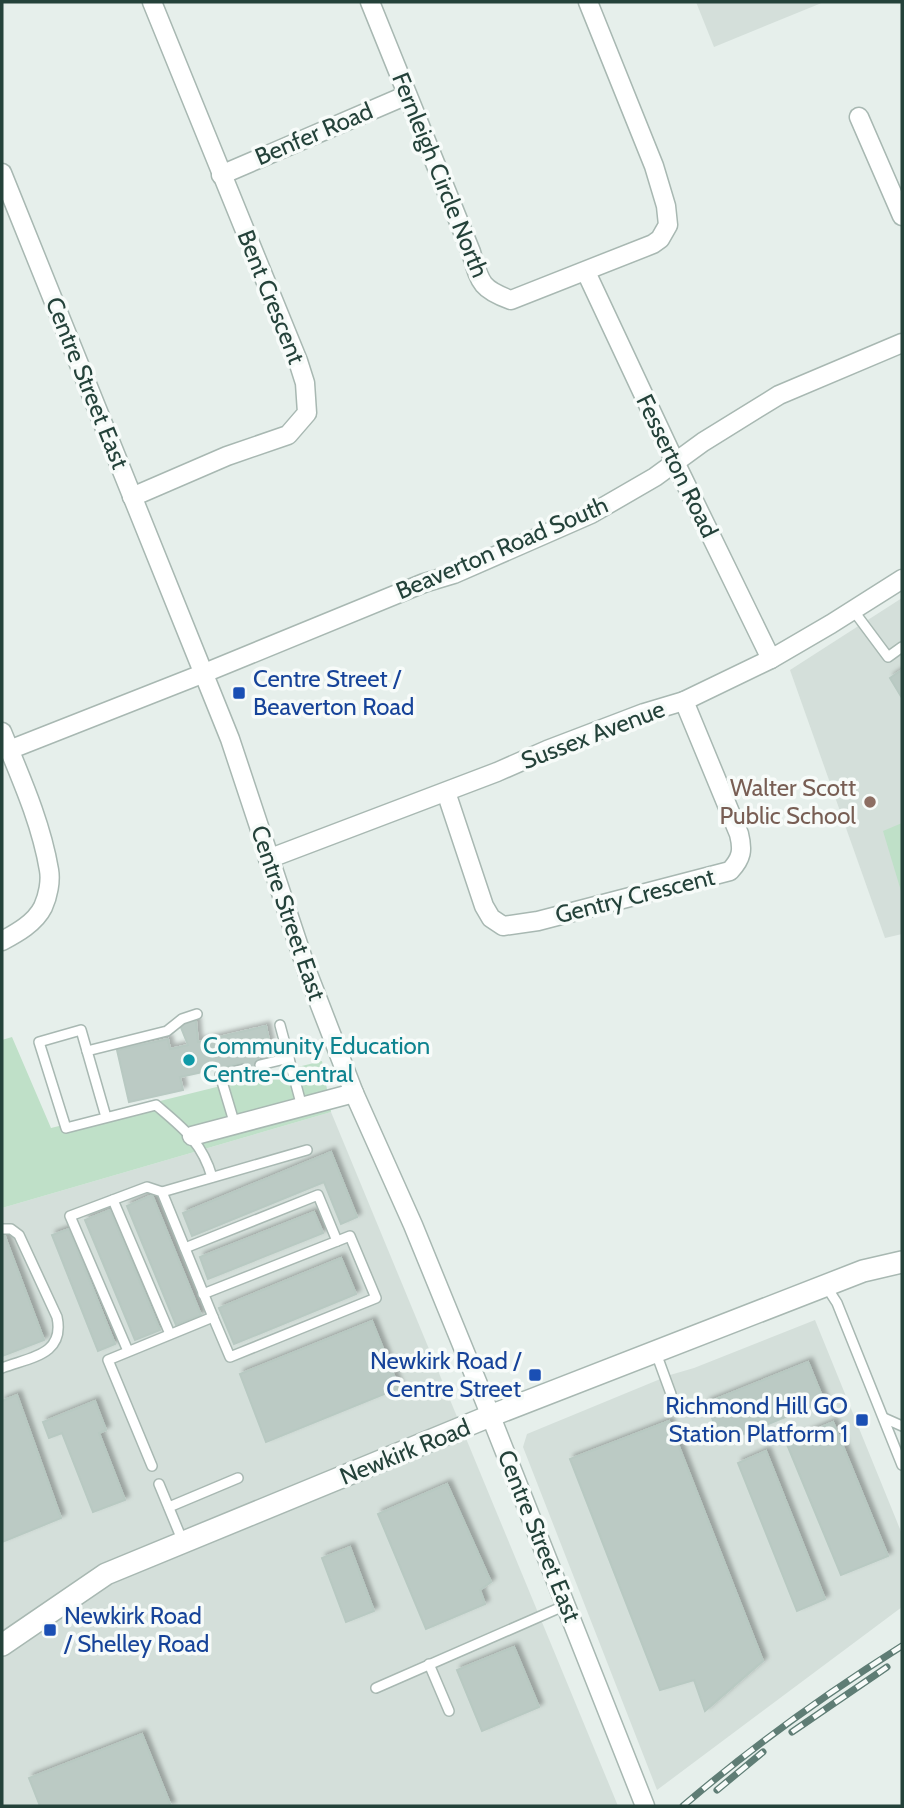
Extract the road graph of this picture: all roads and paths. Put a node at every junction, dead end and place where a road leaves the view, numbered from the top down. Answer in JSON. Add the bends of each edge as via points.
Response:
{"nodes":[{"id":1,"x":152,"y":2,"type":"edge"},
{"id":2,"x":370,"y":2,"type":"edge"},
{"id":3,"x":588,"y":2,"type":"edge"},
{"id":4,"x":407,"y":95,"type":"junction"},
{"id":5,"x":859,"y":117,"type":"dead end"},
{"id":6,"x":2,"y":173,"type":"edge"},
{"id":7,"x":221,"y":175,"type":"junction"},
{"id":8,"x":9,"y":210,"type":"edge"},
{"id":9,"x":902,"y":216,"type":"edge"},
{"id":10,"x":586,"y":272,"type":"junction"},
{"id":11,"x":902,"y":343,"type":"edge"},
{"id":12,"x":675,"y":462,"type":"junction"},
{"id":13,"x":132,"y":497,"type":"junction"},
{"id":14,"x":902,"y":579,"type":"edge"},
{"id":15,"x":853,"y":610,"type":"junction"},
{"id":16,"x":902,"y":647,"type":"edge"},
{"id":17,"x":771,"y":659,"type":"junction"},
{"id":18,"x":202,"y":674,"type":"junction"},
{"id":19,"x":684,"y":701,"type":"junction"},
{"id":20,"x":2,"y":732,"type":"edge"},
{"id":21,"x":9,"y":750,"type":"junction"},
{"id":22,"x":446,"y":792,"type":"junction"},
{"id":23,"x":268,"y":859,"type":"junction"},
{"id":24,"x":2,"y":941,"type":"edge"},
{"id":25,"x":198,"y":1014,"type":"dead end"},
{"id":26,"x":280,"y":1025,"type":"dead end"},
{"id":27,"x":88,"y":1051,"type":"junction"},
{"id":28,"x":289,"y":1058,"type":"junction"},
{"id":29,"x":260,"y":1065,"type":"dead end"},
{"id":30,"x":244,"y":1069,"type":"dead end"},
{"id":31,"x":354,"y":1093,"type":"junction"},
{"id":32,"x":302,"y":1107,"type":"junction"},
{"id":33,"x":106,"y":1117,"type":"junction"},
{"id":34,"x":235,"y":1125,"type":"junction"},
{"id":35,"x":192,"y":1136,"type":"junction"},
{"id":36,"x":307,"y":1150,"type":"dead end"},
{"id":37,"x":212,"y":1177,"type":"junction"},
{"id":38,"x":162,"y":1192,"type":"junction"},
{"id":39,"x":113,"y":1200,"type":"junction"},
{"id":40,"x":2,"y":1229,"type":"edge"},
{"id":41,"x":337,"y":1241,"type":"junction"},
{"id":42,"x":185,"y":1248,"type":"junction"},
{"id":43,"x":902,"y":1262,"type":"edge"},
{"id":44,"x":826,"y":1286,"type":"junction"},
{"id":45,"x":203,"y":1294,"type":"junction"},
{"id":46,"x":213,"y":1317,"type":"junction"},
{"id":47,"x":170,"y":1334,"type":"junction"},
{"id":48,"x":128,"y":1351,"type":"junction"},
{"id":49,"x":655,"y":1352,"type":"junction"},
{"id":50,"x":2,"y":1368,"type":"edge"},
{"id":51,"x":671,"y":1394,"type":"dead end"},
{"id":52,"x":490,"y":1416,"type":"junction"},
{"id":53,"x":884,"y":1418,"type":"junction"},
{"id":54,"x":902,"y":1426,"type":"edge"},
{"id":55,"x":902,"y":1465,"type":"edge"},
{"id":56,"x":152,"y":1466,"type":"dead end"},
{"id":57,"x":238,"y":1478,"type":"dead end"},
{"id":58,"x":159,"y":1484,"type":"dead end"},
{"id":59,"x":169,"y":1507,"type":"junction"},
{"id":60,"x":183,"y":1542,"type":"junction"},
{"id":61,"x":566,"y":1605,"type":"junction"},
{"id":62,"x":2,"y":1645,"type":"edge"},
{"id":63,"x":429,"y":1664,"type":"junction"},
{"id":64,"x":376,"y":1688,"type":"dead end"},
{"id":65,"x":449,"y":1711,"type":"dead end"},
{"id":66,"x":645,"y":1806,"type":"edge"}],
"edges":[{"from":1,"to":7,"type":"street","name":"Bent Crescent"},
{"from":2,"to":4,"type":"street","name":"Fernleigh Circle North"},
{"from":3,"to":10,"type":"street","via":[[654,166],[668,225],[653,244]]},
{"from":4,"to":7,"type":"street","name":"Benfer Road"},
{"from":4,"to":10,"type":"street","name":"Fernleigh Circle North","via":[[480,282],[511,300]]},
{"from":5,"to":9,"type":"street"},
{"from":6,"to":8,"type":"street","name":"Centre Street East"},
{"from":7,"to":13,"type":"street","name":"Bent Crescent","via":[[298,361],[307,413],[288,435]]},
{"from":8,"to":13,"type":"street","name":"Centre Street East"},
{"from":10,"to":12,"type":"street","name":"Fesserton Road"},
{"from":11,"to":12,"type":"street","name":"Beaverton Road South","via":[[779,395]]},
{"from":12,"to":17,"type":"street","name":"Fesserton Road"},
{"from":12,"to":18,"type":"street","name":"Beaverton Road South","via":[[591,514]]},
{"from":13,"to":18,"type":"street","name":"Centre Street East"},
{"from":14,"to":15,"type":"street","name":"Sussex Avenue"},
{"from":15,"to":16,"type":"lane","via":[[888,657]]},
{"from":15,"to":17,"type":"street","name":"Sussex Avenue"},
{"from":17,"to":19,"type":"street","name":"Sussex Avenue"},
{"from":18,"to":21,"type":"street","name":"Beaverton Road South"},
{"from":18,"to":23,"type":"street","name":"Centre Street East","via":[[230,739]]},
{"from":19,"to":22,"type":"street","name":"Sussex Avenue","via":[[619,722]]},
{"from":19,"to":22,"type":"street","name":"Gentry Crescent","via":[[739,834],[743,850],[730,871],[503,926],[484,906]]},
{"from":20,"to":21,"type":"street"},
{"from":21,"to":24,"type":"street","via":[[50,872],[48,890],[36,916]]},
{"from":22,"to":23,"type":"street","name":"Sussex Avenue"},
{"from":23,"to":31,"type":"street","name":"Centre Street East"},
{"from":25,"to":27,"type":"lane","via":[[182,1018],[167,1031]]},
{"from":26,"to":28,"type":"lane"},
{"from":27,"to":33,"type":"lane"},
{"from":27,"to":33,"type":"lane","via":[[81,1030],[39,1042],[66,1128]]},
{"from":28,"to":29,"type":"lane"},
{"from":28,"to":32,"type":"lane"},
{"from":30,"to":34,"type":"lane","via":[[220,1075]]},
{"from":31,"to":32,"type":"street"},
{"from":31,"to":52,"type":"street","name":"Centre Street East"},
{"from":32,"to":34,"type":"street"},
{"from":33,"to":35,"type":"lane","via":[[156,1105]]},
{"from":34,"to":35,"type":"street"},
{"from":35,"to":37,"type":"lane"},
{"from":36,"to":37,"type":"lane"},
{"from":37,"to":38,"type":"lane"},
{"from":38,"to":39,"type":"lane","via":[[147,1187]]},
{"from":38,"to":42,"type":"lane"},
{"from":39,"to":47,"type":"lane"},
{"from":39,"to":48,"type":"lane","via":[[70,1216]]},
{"from":40,"to":50,"type":"lane","via":[[19,1235],[60,1331],[56,1343],[46,1351]]},
{"from":41,"to":42,"type":"lane","via":[[318,1195]]},
{"from":41,"to":45,"type":"lane"},
{"from":41,"to":46,"type":"lane","via":[[350,1236],[376,1298],[230,1357]]},
{"from":42,"to":45,"type":"lane"},
{"from":43,"to":44,"type":"street","name":"Newkirk Road"},
{"from":44,"to":49,"type":"street","name":"Newkirk Road"},
{"from":44,"to":53,"type":"lane"},
{"from":45,"to":46,"type":"lane"},
{"from":46,"to":47,"type":"lane"},
{"from":47,"to":48,"type":"lane"},
{"from":48,"to":56,"type":"lane","via":[[108,1360]]},
{"from":49,"to":51,"type":"lane"},
{"from":49,"to":52,"type":"street","name":"Newkirk Road"},
{"from":52,"to":60,"type":"street","name":"Newkirk Road"},
{"from":52,"to":61,"type":"street","name":"Centre Street East"},
{"from":53,"to":54,"type":"lane"},
{"from":53,"to":55,"type":"lane"},
{"from":57,"to":59,"type":"lane"},
{"from":58,"to":59,"type":"lane"},
{"from":59,"to":60,"type":"lane"},
{"from":60,"to":62,"type":"street","name":"Newkirk Road","via":[[106,1574]]},
{"from":61,"to":63,"type":"lane"},
{"from":61,"to":66,"type":"street","name":"Centre Street East"},
{"from":63,"to":64,"type":"lane"},
{"from":63,"to":65,"type":"lane"}]}
